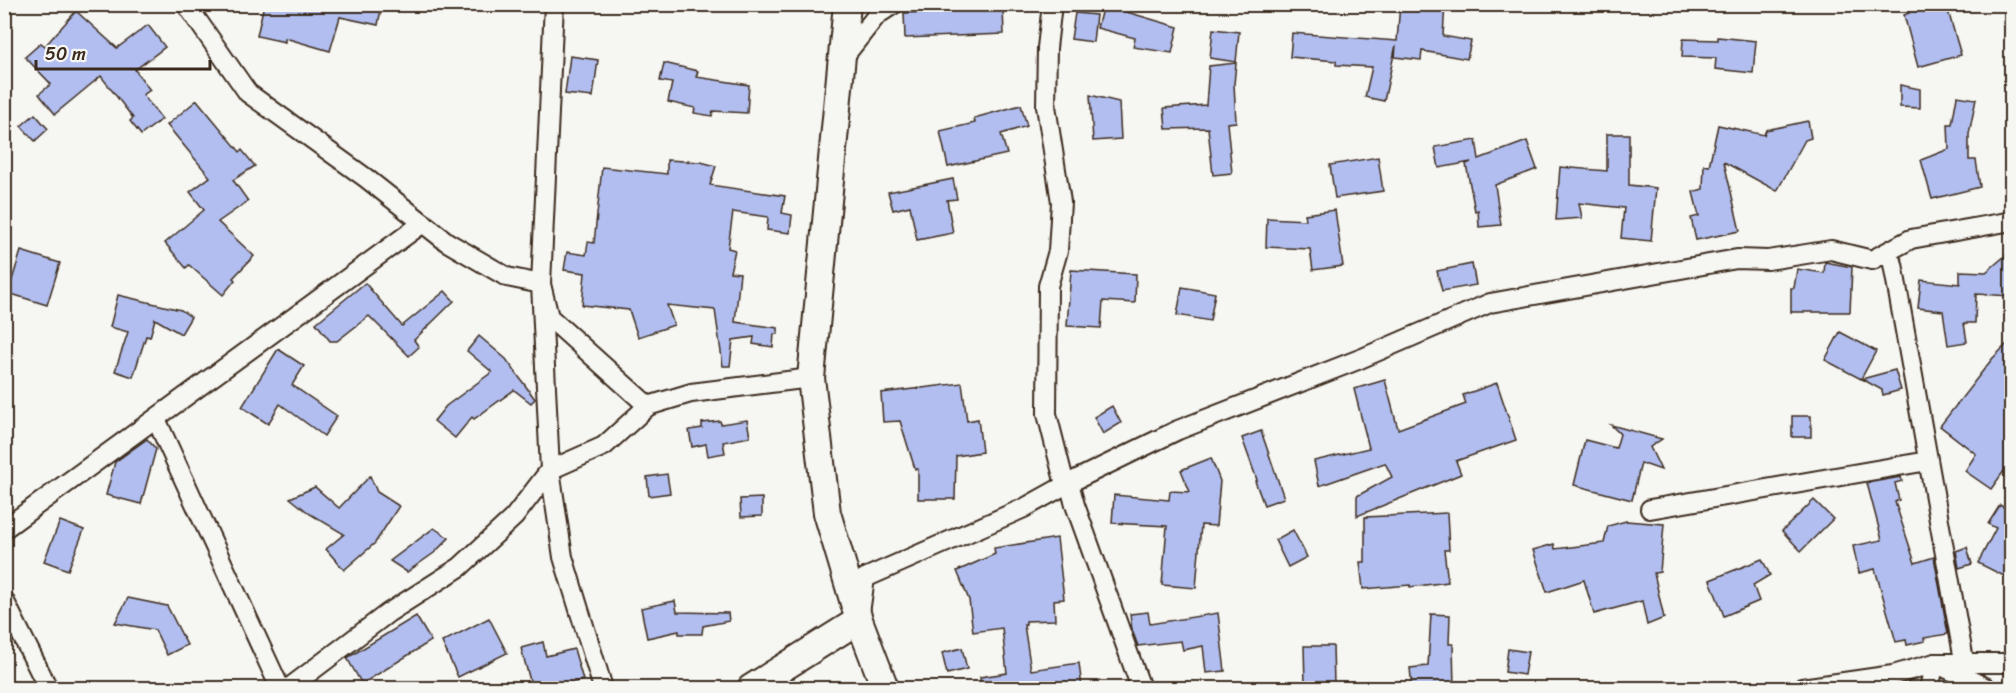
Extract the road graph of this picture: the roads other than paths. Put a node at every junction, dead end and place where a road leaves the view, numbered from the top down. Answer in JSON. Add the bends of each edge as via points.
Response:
{"nodes":[{"id":1,"x":186,"y":4,"type":"edge"},
{"id":2,"x":554,"y":4,"type":"edge"},
{"id":3,"x":847,"y":4,"type":"edge"},
{"id":4,"x":894,"y":4,"type":"edge"},
{"id":5,"x":1052,"y":4,"type":"edge"},
{"id":6,"x":843,"y":58,"type":"junction"},
{"id":7,"x":2012,"y":221,"type":"edge"},
{"id":8,"x":423,"y":223,"type":"junction"},
{"id":9,"x":1893,"y":264,"type":"dead end"},
{"id":10,"x":541,"y":284,"type":"junction"},
{"id":11,"x":811,"y":378,"type":"junction"},
{"id":12,"x":648,"y":406,"type":"junction"},
{"id":13,"x":156,"y":418,"type":"junction"},
{"id":14,"x":1928,"y":461,"type":"junction"},
{"id":15,"x":550,"y":470,"type":"junction"},
{"id":16,"x":1069,"y":483,"type":"junction"},
{"id":17,"x":1650,"y":509,"type":"dead end"},
{"id":18,"x":4,"y":529,"type":"edge"},
{"id":19,"x":4,"y":600,"type":"edge"},
{"id":20,"x":859,"y":620,"type":"junction"},
{"id":21,"x":1935,"y":663,"type":"junction"},
{"id":22,"x":2012,"y":663,"type":"edge"},
{"id":23,"x":48,"y":688,"type":"edge"},
{"id":24,"x":280,"y":688,"type":"edge"},
{"id":25,"x":289,"y":688,"type":"edge"},
{"id":26,"x":603,"y":688,"type":"edge"},
{"id":27,"x":751,"y":688,"type":"edge"},
{"id":28,"x":885,"y":688,"type":"edge"},
{"id":29,"x":1141,"y":688,"type":"edge"},
{"id":30,"x":1802,"y":688,"type":"edge"},
{"id":31,"x":1929,"y":688,"type":"edge"},
{"id":32,"x":1969,"y":688,"type":"edge"},
{"id":33,"x":1987,"y":688,"type":"edge"}],
"edges":[{"from":1,"to":8,"type":"street","via":[[248,93]]},
{"from":2,"to":10,"type":"street"},
{"from":3,"to":6,"type":"street"},
{"from":4,"to":6,"type":"street","via":[[877,15]]},
{"from":5,"to":16,"type":"street","via":[[1046,106],[1061,202],[1058,251],[1048,286],[1047,414]]},
{"from":6,"to":11,"type":"street"},
{"from":7,"to":16,"type":"street","via":[[1911,239],[1872,260],[1831,250],[1767,260],[1737,259],[1490,303],[1178,430]]},
{"from":8,"to":10,"type":"street","via":[[447,242],[507,277]]},
{"from":8,"to":13,"type":"street"},
{"from":9,"to":14,"type":"street"},
{"from":10,"to":12,"type":"street","via":[[549,317]]},
{"from":10,"to":15,"type":"street"},
{"from":11,"to":12,"type":"street","via":[[691,393]]},
{"from":11,"to":20,"type":"street","via":[[827,513]]},
{"from":12,"to":15,"type":"street","via":[[604,446]]},
{"from":13,"to":18,"type":"street"},
{"from":13,"to":24,"type":"street"},
{"from":14,"to":17,"type":"street"},
{"from":14,"to":32,"type":"street"},
{"from":15,"to":25,"type":"street","via":[[514,517],[460,567],[388,613]]},
{"from":15,"to":26,"type":"street","via":[[563,557]]},
{"from":16,"to":20,"type":"street","via":[[1024,508],[865,578]]},
{"from":16,"to":29,"type":"street"},
{"from":19,"to":23,"type":"street"},
{"from":20,"to":27,"type":"street"},
{"from":20,"to":28,"type":"street"},
{"from":21,"to":22,"type":"street"},
{"from":21,"to":30,"type":"street","via":[[1893,675]]},
{"from":21,"to":31,"type":"street"},
{"from":21,"to":33,"type":"street"}]}
